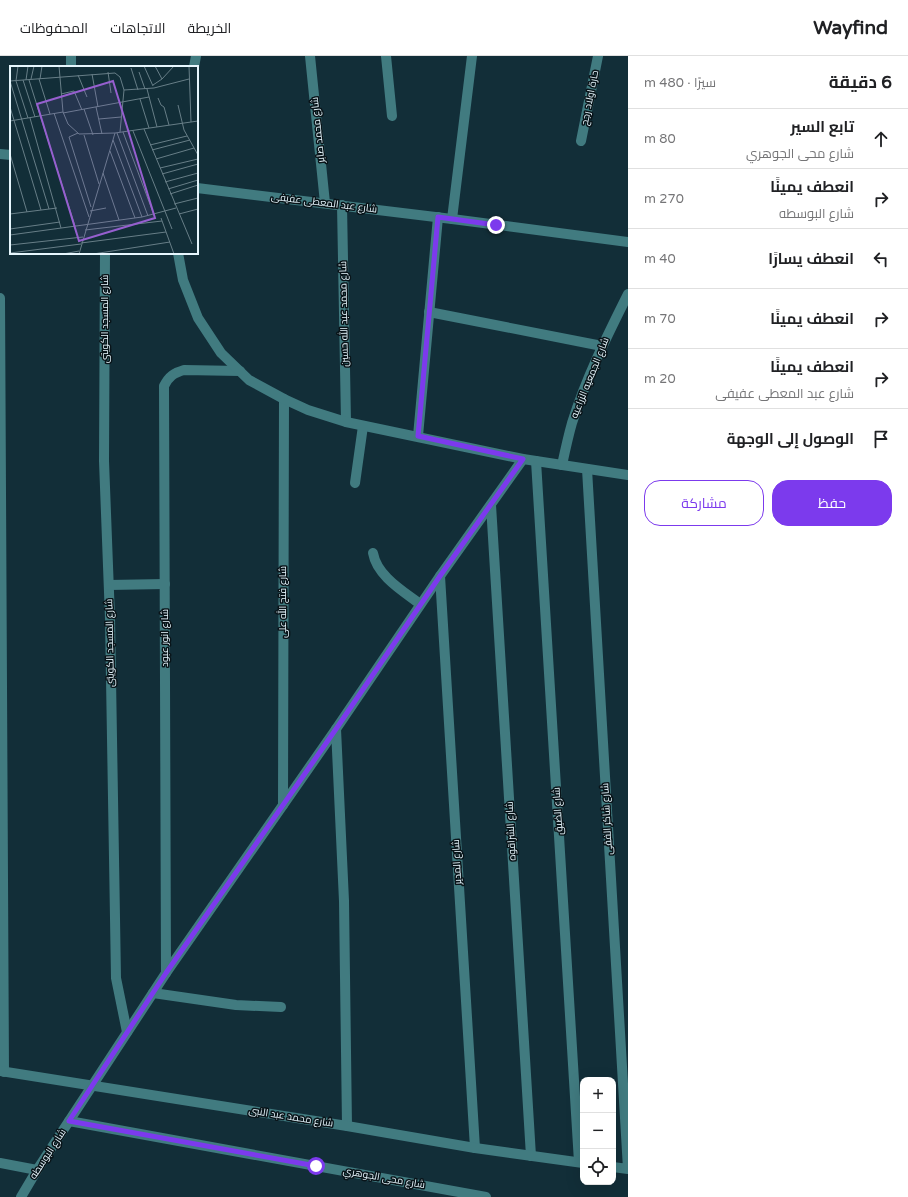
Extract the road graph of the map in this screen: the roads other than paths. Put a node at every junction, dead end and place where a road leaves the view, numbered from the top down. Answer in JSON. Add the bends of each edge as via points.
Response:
{"nodes":[{"id":1,"x":196,"y":56,"type":"edge"},
{"id":2,"x":310,"y":56,"type":"edge"},
{"id":3,"x":386,"y":56,"type":"edge"},
{"id":4,"x":472,"y":56,"type":"edge"},
{"id":5,"x":598,"y":56,"type":"edge"},
{"id":6,"x":194,"y":66,"type":"edge"},
{"id":7,"x":392,"y":116,"type":"dead end"},
{"id":8,"x":581,"y":140,"type":"dead end"},
{"id":9,"x":0,"y":154,"type":"edge"},
{"id":10,"x":10,"y":155,"type":"edge"},
{"id":11,"x":198,"y":188,"type":"edge"},
{"id":12,"x":325,"y":203,"type":"junction"},
{"id":13,"x":342,"y":205,"type":"junction"},
{"id":14,"x":438,"y":217,"type":"junction"},
{"id":15,"x":452,"y":219,"type":"junction"},
{"id":16,"x":628,"y":242,"type":"edge"},
{"id":17,"x":106,"y":254,"type":"edge"},
{"id":18,"x":178,"y":254,"type":"edge"},
{"id":19,"x":628,"y":294,"type":"edge"},
{"id":20,"x":0,"y":298,"type":"edge"},
{"id":21,"x":429,"y":312,"type":"junction"},
{"id":22,"x":602,"y":346,"type":"junction"},
{"id":23,"x":240,"y":371,"type":"junction"},
{"id":24,"x":284,"y":400,"type":"junction"},
{"id":25,"x":346,"y":422,"type":"junction"},
{"id":26,"x":363,"y":426,"type":"junction"},
{"id":27,"x":418,"y":436,"type":"junction"},
{"id":28,"x":523,"y":459,"type":"junction"},
{"id":29,"x":536,"y":461,"type":"junction"},
{"id":30,"x":562,"y":465,"type":"junction"},
{"id":31,"x":587,"y":469,"type":"junction"},
{"id":32,"x":628,"y":475,"type":"edge"},
{"id":33,"x":355,"y":483,"type":"dead end"},
{"id":34,"x":491,"y":505,"type":"junction"},
{"id":35,"x":373,"y":553,"type":"dead end"},
{"id":36,"x":440,"y":576,"type":"junction"},
{"id":37,"x":165,"y":584,"type":"junction"},
{"id":38,"x":109,"y":585,"type":"junction"},
{"id":39,"x":420,"y":604,"type":"junction"},
{"id":40,"x":336,"y":729,"type":"junction"},
{"id":41,"x":283,"y":805,"type":"junction"},
{"id":42,"x":166,"y":973,"type":"junction"},
{"id":43,"x":152,"y":993,"type":"junction"},
{"id":44,"x":281,"y":1007,"type":"dead end"},
{"id":45,"x":127,"y":1032,"type":"junction"},
{"id":46,"x":2,"y":1071,"type":"edge"},
{"id":47,"x":92,"y":1085,"type":"junction"},
{"id":48,"x":69,"y":1121,"type":"junction"},
{"id":49,"x":347,"y":1126,"type":"junction"},
{"id":50,"x":475,"y":1148,"type":"junction"},
{"id":51,"x":580,"y":1149,"type":"edge"},
{"id":52,"x":531,"y":1156,"type":"junction"},
{"id":53,"x":580,"y":1162,"type":"edge"},
{"id":54,"x":0,"y":1163,"type":"edge"},
{"id":55,"x":616,"y":1167,"type":"edge"},
{"id":56,"x":628,"y":1169,"type":"edge"},
{"id":57,"x":37,"y":1170,"type":"junction"},
{"id":58,"x":21,"y":1197,"type":"edge"},
{"id":59,"x":486,"y":1197,"type":"edge"}],
"edges":[{"from":1,"to":6,"type":"street"},
{"from":2,"to":12,"type":"street","name":"شارع محمد صابر"},
{"from":3,"to":7,"type":"street"},
{"from":4,"to":15,"type":"street"},
{"from":5,"to":8,"type":"street","name":"حارة اولاد رجح"},
{"from":9,"to":10,"type":"street"},
{"from":11,"to":12,"type":"street","name":"شارع عبد المعطى عفيفى"},
{"from":12,"to":13,"type":"street","name":"شارع عبد المعطى عفيفى"},
{"from":13,"to":14,"type":"street","name":"شارع عبد المعطى عفيفى"},
{"from":13,"to":25,"type":"street","name":"شارع محمد عبد الله حسين"},
{"from":14,"to":15,"type":"street","name":"شارع عبد المعطى عفيفى"},
{"from":14,"to":21,"type":"street"},
{"from":15,"to":16,"type":"street","name":"شارع عبد المعطى عفيفى"},
{"from":17,"to":38,"type":"street","name":"شارع المسجد الكويتى","via":[[104,461]]},
{"from":18,"to":23,"type":"street","via":[[183,280],[198,318],[221,353]]},
{"from":19,"to":22,"type":"street","name":"شارع الجمعيه الزراعيه"},
{"from":20,"to":46,"type":"street"},
{"from":21,"to":22,"type":"street"},
{"from":21,"to":27,"type":"street"},
{"from":22,"to":30,"type":"street","name":"شارع الجمعيه الزراعيه","via":[[572,424]]},
{"from":23,"to":24,"type":"street","via":[[249,380]]},
{"from":23,"to":37,"type":"street","name":"شارع انور عبود","via":[[184,370],[168,378],[164,386]]},
{"from":24,"to":25,"type":"street"},
{"from":24,"to":41,"type":"street","name":"شارع فتح الله على"},
{"from":25,"to":26,"type":"street"},
{"from":26,"to":27,"type":"street"},
{"from":26,"to":33,"type":"street"},
{"from":27,"to":28,"type":"street"},
{"from":28,"to":29,"type":"street"},
{"from":28,"to":34,"type":"street","name":"شارع البوسطه"},
{"from":29,"to":30,"type":"street"},
{"from":29,"to":51,"type":"street","name":"شارع الضيق"},
{"from":30,"to":31,"type":"street"},
{"from":31,"to":32,"type":"street"},
{"from":31,"to":56,"type":"street","name":"شارع شاكر الفقى"},
{"from":34,"to":36,"type":"street","name":"شارع البوسطه"},
{"from":34,"to":52,"type":"street","name":"شارع الشراقوه"},
{"from":35,"to":39,"type":"street","via":[[379,568],[393,583]]},
{"from":36,"to":39,"type":"street","name":"شارع البوسطه"},
{"from":36,"to":50,"type":"street","name":"شارع المدير"},
{"from":37,"to":38,"type":"street"},
{"from":37,"to":42,"type":"street","name":"شارع انور عبود"},
{"from":38,"to":45,"type":"street","name":"شارع المسجد الكويتى","via":[[116,978]]},
{"from":39,"to":40,"type":"street","name":"شارع البوسطه"},
{"from":40,"to":41,"type":"street","name":"شارع البوسطه"},
{"from":40,"to":49,"type":"street","via":[[344,901]]},
{"from":41,"to":42,"type":"street","name":"شارع البوسطه"},
{"from":42,"to":43,"type":"street","name":"شارع البوسطه"},
{"from":43,"to":44,"type":"street","via":[[236,1005]]},
{"from":43,"to":45,"type":"street","name":"شارع البوسطه"},
{"from":45,"to":47,"type":"street","name":"شارع البوسطه"},
{"from":46,"to":47,"type":"street","name":"شارع محمد عبد النبى"},
{"from":47,"to":48,"type":"street","name":"شارع البوسطه"},
{"from":47,"to":49,"type":"street","name":"شارع محمد عبد النبى"},
{"from":48,"to":57,"type":"street","name":"شارع البوسطه"},
{"from":48,"to":59,"type":"street","name":"شارع محى الجوهري"},
{"from":49,"to":50,"type":"street","name":"شارع محمد عبد النبى"},
{"from":50,"to":52,"type":"street","name":"شارع محمد عبد النبى"},
{"from":52,"to":53,"type":"street","name":"شارع محمد عبد النبى"},
{"from":54,"to":57,"type":"street"},
{"from":55,"to":56,"type":"street"},
{"from":57,"to":58,"type":"street","name":"شارع البوسطه"}]}
